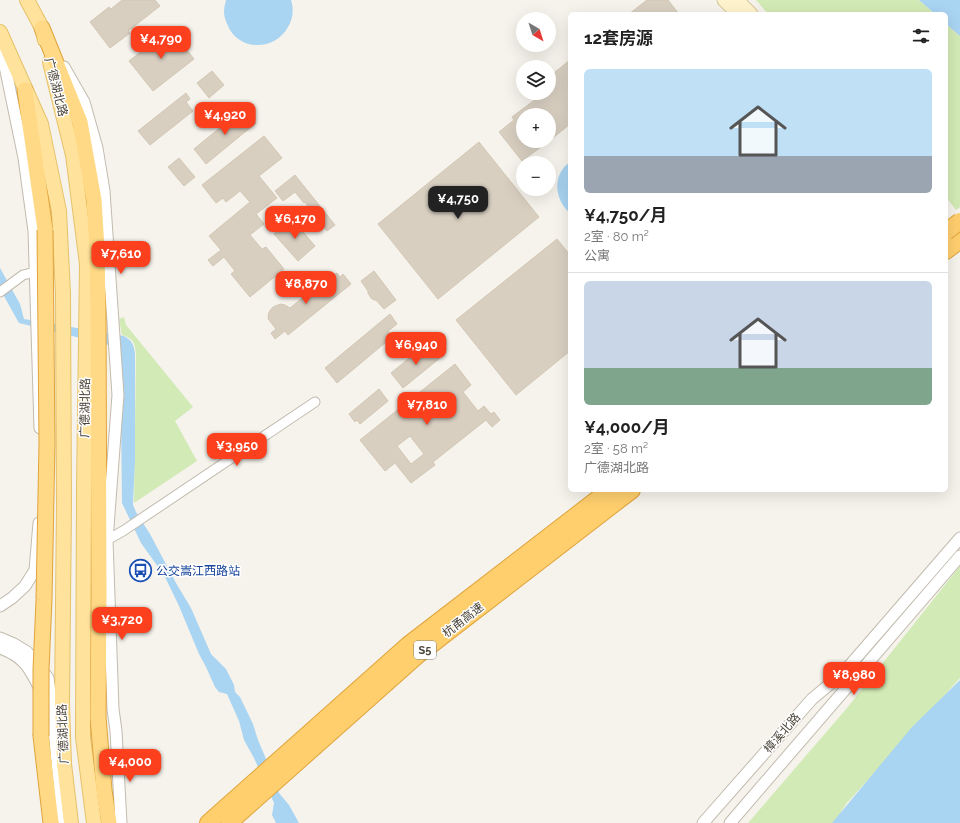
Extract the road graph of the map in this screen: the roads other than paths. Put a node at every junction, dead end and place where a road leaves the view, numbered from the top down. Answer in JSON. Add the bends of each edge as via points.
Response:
{"nodes":[{"id":1,"x":27,"y":0,"type":"edge"},
{"id":2,"x":724,"y":0,"type":"edge"},
{"id":3,"x":737,"y":0,"type":"edge"},
{"id":4,"x":736,"y":12,"type":"edge"},
{"id":5,"x":749,"y":12,"type":"edge"},
{"id":6,"x":42,"y":28,"type":"junction"},
{"id":7,"x":0,"y":32,"type":"edge"},
{"id":8,"x":0,"y":42,"type":"edge"},
{"id":9,"x":25,"y":90,"type":"junction"},
{"id":10,"x":960,"y":221,"type":"edge"},
{"id":11,"x":948,"y":230,"type":"edge"},
{"id":12,"x":960,"y":240,"type":"edge"},
{"id":13,"x":948,"y":249,"type":"edge"},
{"id":14,"x":35,"y":272,"type":"junction"},
{"id":15,"x":0,"y":292,"type":"edge"},
{"id":16,"x":315,"y":402,"type":"dead end"},
{"id":17,"x":606,"y":492,"type":"edge"},
{"id":18,"x":629,"y":492,"type":"edge"},
{"id":19,"x":960,"y":538,"type":"edge"},
{"id":20,"x":107,"y":540,"type":"junction"},
{"id":21,"x":960,"y":556,"type":"edge"},
{"id":22,"x":0,"y":606,"type":"edge"},
{"id":23,"x":0,"y":638,"type":"edge"},
{"id":24,"x":0,"y":648,"type":"edge"},
{"id":25,"x":51,"y":823,"type":"edge"},
{"id":26,"x":58,"y":823,"type":"edge"},
{"id":27,"x":64,"y":823,"type":"edge"},
{"id":28,"x":71,"y":823,"type":"edge"},
{"id":29,"x":94,"y":823,"type":"edge"},
{"id":30,"x":109,"y":823,"type":"edge"},
{"id":31,"x":121,"y":823,"type":"edge"},
{"id":32,"x":208,"y":823,"type":"edge"},
{"id":33,"x":229,"y":823,"type":"edge"},
{"id":34,"x":703,"y":823,"type":"edge"},
{"id":35,"x":730,"y":823,"type":"edge"}],
"edges":[{"from":1,"to":6,"type":"main road","name":"广德湖北路"},
{"from":2,"to":4,"type":"main road"},
{"from":3,"to":5,"type":"main road"},
{"from":6,"to":20,"type":"street","via":[[84,102],[97,148],[104,191],[118,395]]},
{"from":6,"to":29,"type":"main road","name":"广德湖北路","via":[[73,155],[87,264],[83,737]]},
{"from":6,"to":30,"type":"highway","via":[[80,122],[94,200],[98,312],[98,717]]},
{"from":7,"to":9,"type":"main road","name":"广德湖北路"},
{"from":8,"to":14,"type":"street","via":[[24,158],[34,231]]},
{"from":9,"to":25,"type":"highway","bridge":true,"via":[[45,230],[47,443],[41,729]]},
{"from":9,"to":28,"type":"main road","name":"广德湖北路","via":[[41,124],[59,211],[63,294],[62,705],[64,764]]},
{"from":10,"to":11,"type":"highway","bridge":true},
{"from":12,"to":13,"type":"highway"},
{"from":14,"to":15,"type":"street","via":[[22,275]]},
{"from":14,"to":22,"type":"street","via":[[42,493],[35,570],[25,586]]},
{"from":16,"to":20,"type":"street"},
{"from":17,"to":32,"type":"highway","name":"杭甬高速","number":"S5","via":[[408,645]]},
{"from":18,"to":33,"type":"highway","name":"杭甬高速","number":"S5","via":[[418,655]]},
{"from":19,"to":34,"type":"street","name":"樟溪北路","via":[[850,665],[812,699]]},
{"from":20,"to":31,"type":"street","via":[[113,709]]},
{"from":21,"to":35,"type":"street","name":"樟溪北路"},
{"from":23,"to":27,"type":"street","via":[[27,652],[48,678]]},
{"from":24,"to":26,"type":"street","via":[[23,660],[42,692]]}]}
